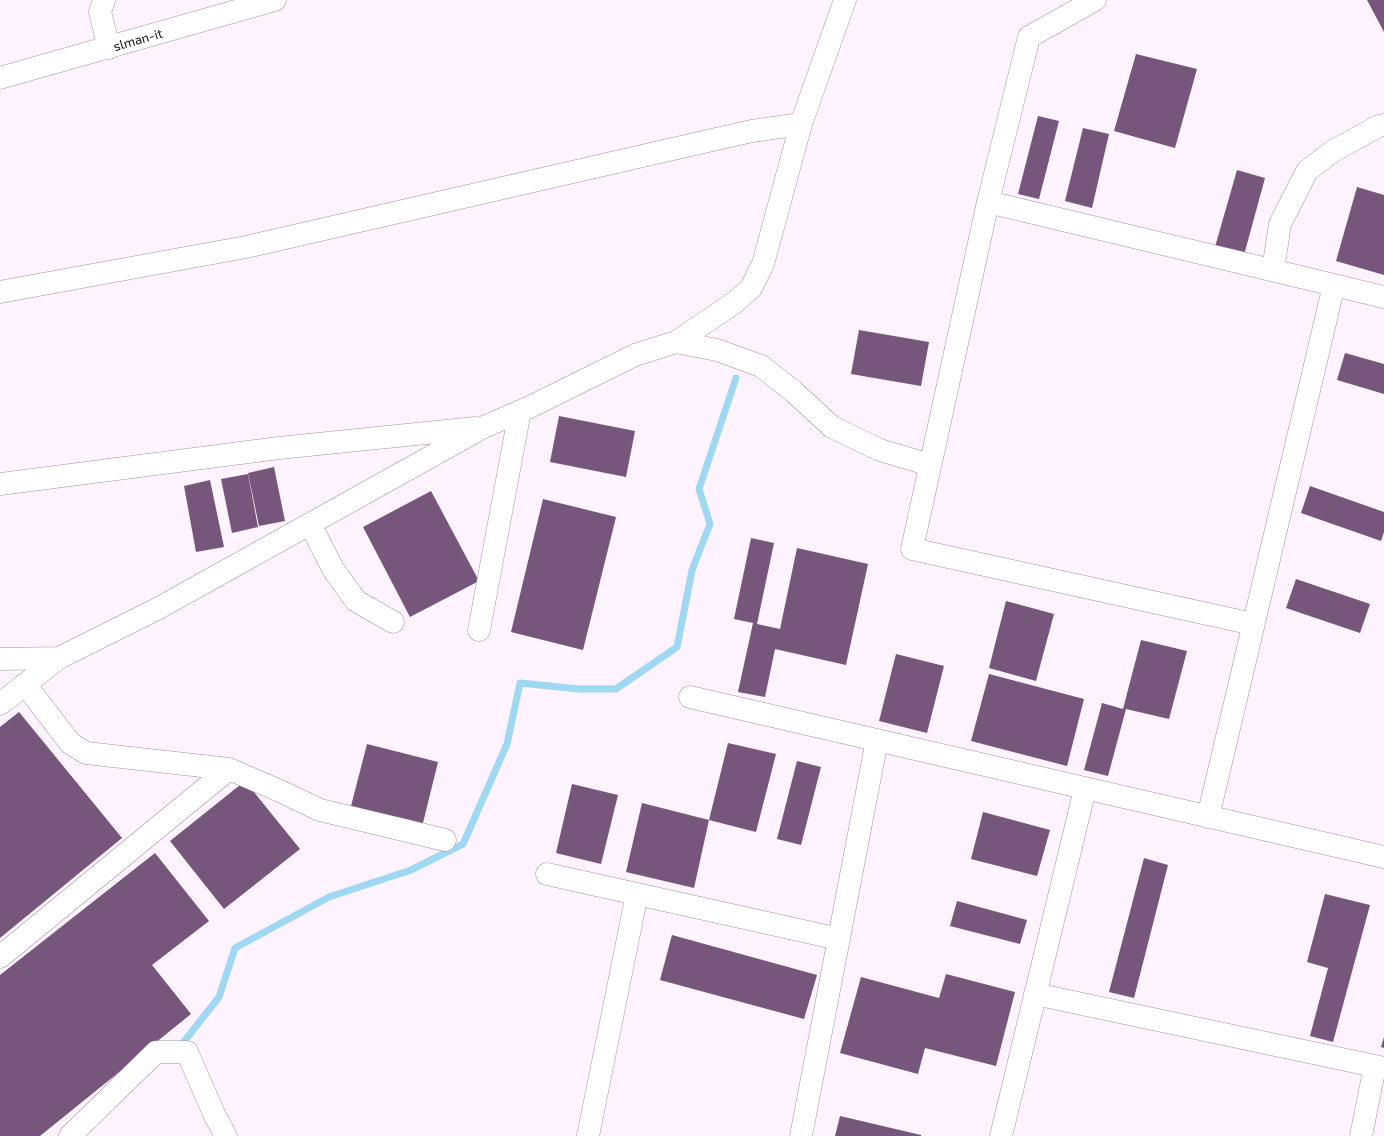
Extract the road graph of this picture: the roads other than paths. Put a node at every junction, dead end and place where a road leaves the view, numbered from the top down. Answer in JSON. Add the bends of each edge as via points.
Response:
{"nodes":[{"id":1,"x":104,"y":0,"type":"edge"},
{"id":2,"x":275,"y":0,"type":"edge"},
{"id":3,"x":845,"y":0,"type":"edge"},
{"id":4,"x":1095,"y":0,"type":"edge"},
{"id":5,"x":109,"y":48,"type":"junction"},
{"id":6,"x":0,"y":78,"type":"edge"},
{"id":7,"x":801,"y":124,"type":"junction"},
{"id":8,"x":1384,"y":125,"type":"edge"},
{"id":9,"x":988,"y":202,"type":"junction"},
{"id":10,"x":1273,"y":270,"type":"junction"},
{"id":11,"x":1334,"y":285,"type":"junction"},
{"id":12,"x":0,"y":292,"type":"edge"},
{"id":13,"x":1384,"y":297,"type":"edge"},
{"id":14,"x":676,"y":342,"type":"junction"},
{"id":15,"x":520,"y":411,"type":"junction"},
{"id":16,"x":484,"y":427,"type":"junction"},
{"id":17,"x":930,"y":465,"type":"junction"},
{"id":18,"x":0,"y":484,"type":"edge"},
{"id":19,"x":310,"y":524,"type":"junction"},
{"id":20,"x":393,"y":622,"type":"dead end"},
{"id":21,"x":1254,"y":624,"type":"junction"},
{"id":22,"x":479,"y":630,"type":"dead end"},
{"id":23,"x":0,"y":658,"type":"edge"},
{"id":24,"x":59,"y":658,"type":"junction"},
{"id":25,"x":25,"y":684,"type":"junction"},
{"id":26,"x":690,"y":697,"type":"dead end"},
{"id":27,"x":0,"y":704,"type":"edge"},
{"id":28,"x":877,"y":740,"type":"junction"},
{"id":29,"x":229,"y":770,"type":"junction"},
{"id":30,"x":1085,"y":788,"type":"junction"},
{"id":31,"x":1208,"y":817,"type":"junction"},
{"id":32,"x":445,"y":840,"type":"dead end"},
{"id":33,"x":1384,"y":857,"type":"edge"},
{"id":34,"x":547,"y":874,"type":"dead end"},
{"id":35,"x":637,"y":894,"type":"junction"},
{"id":36,"x":839,"y":939,"type":"junction"},
{"id":37,"x":0,"y":957,"type":"edge"},
{"id":38,"x":1035,"y":994,"type":"junction"},
{"id":39,"x":1380,"y":1068,"type":"edge"},
{"id":40,"x":70,"y":1136,"type":"edge"},
{"id":41,"x":226,"y":1136,"type":"edge"},
{"id":42,"x":588,"y":1136,"type":"edge"},
{"id":43,"x":801,"y":1136,"type":"edge"},
{"id":44,"x":1001,"y":1136,"type":"edge"},
{"id":45,"x":1361,"y":1136,"type":"edge"}],
"edges":[{"from":1,"to":5,"type":"street","via":[[100,12]]},
{"from":2,"to":5,"type":"street","name":"slman-it"},
{"from":3,"to":7,"type":"street"},
{"from":4,"to":9,"type":"street","via":[[1029,37]]},
{"from":5,"to":6,"type":"street","name":"slman-it"},
{"from":7,"to":12,"type":"street","via":[[752,131],[246,247]]},
{"from":7,"to":14,"type":"street","via":[[763,264],[751,288],[734,303]]},
{"from":8,"to":10,"type":"street","via":[[1333,150],[1307,171],[1280,224]]},
{"from":9,"to":10,"type":"street"},
{"from":9,"to":17,"type":"street"},
{"from":10,"to":11,"type":"street"},
{"from":11,"to":13,"type":"street"},
{"from":11,"to":21,"type":"street"},
{"from":14,"to":15,"type":"street","via":[[635,355]]},
{"from":14,"to":17,"type":"street","via":[[717,350],[761,366],[832,427],[880,450]]},
{"from":15,"to":16,"type":"street"},
{"from":15,"to":22,"type":"street"},
{"from":16,"to":18,"type":"street","via":[[278,448]]},
{"from":16,"to":19,"type":"street"},
{"from":17,"to":21,"type":"street","via":[[912,549]]},
{"from":19,"to":20,"type":"street","via":[[333,569],[356,601]]},
{"from":19,"to":24,"type":"street","via":[[157,609]]},
{"from":21,"to":31,"type":"street"},
{"from":23,"to":24,"type":"street"},
{"from":24,"to":25,"type":"street"},
{"from":25,"to":27,"type":"street"},
{"from":25,"to":29,"type":"street","via":[[70,743],[86,753]]},
{"from":26,"to":28,"type":"street"},
{"from":28,"to":30,"type":"street"},
{"from":28,"to":36,"type":"street"},
{"from":29,"to":32,"type":"street","via":[[320,810]]},
{"from":29,"to":37,"type":"street"},
{"from":30,"to":31,"type":"street"},
{"from":30,"to":38,"type":"street"},
{"from":31,"to":33,"type":"street"},
{"from":34,"to":35,"type":"street"},
{"from":35,"to":36,"type":"street"},
{"from":35,"to":42,"type":"street"},
{"from":36,"to":43,"type":"street"},
{"from":38,"to":39,"type":"street"},
{"from":38,"to":44,"type":"street"},
{"from":39,"to":45,"type":"street"},
{"from":40,"to":41,"type":"street","via":[[156,1052],[187,1052]]}]}
